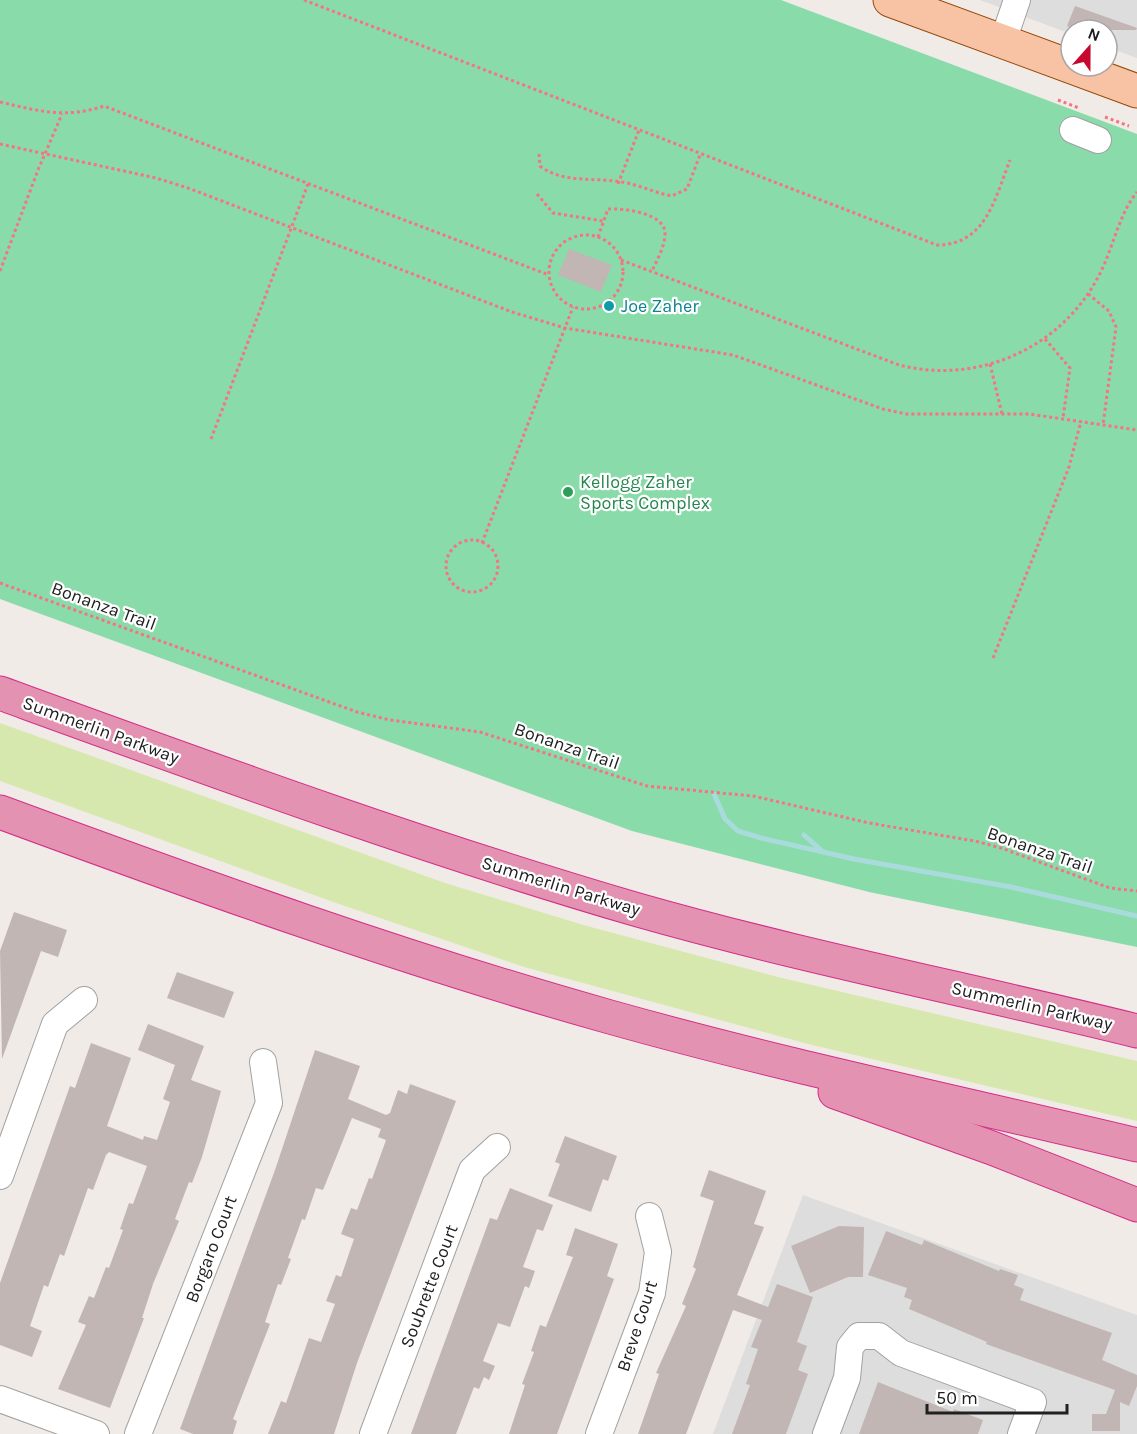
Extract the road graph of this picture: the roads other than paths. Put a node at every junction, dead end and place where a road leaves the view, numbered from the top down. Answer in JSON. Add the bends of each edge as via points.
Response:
{"nodes":[{"id":1,"x":890,"y":0,"type":"edge"},
{"id":2,"x":1017,"y":0,"type":"edge"},
{"id":3,"x":1002,"y":41,"type":"junction"},
{"id":4,"x":1137,"y":91,"type":"edge"},
{"id":5,"x":1073,"y":130,"type":"dead end"},
{"id":6,"x":1098,"y":140,"type":"dead end"},
{"id":7,"x":0,"y":693,"type":"edge"},
{"id":8,"x":0,"y":812,"type":"edge"},
{"id":9,"x":84,"y":1000,"type":"dead end"},
{"id":10,"x":1134,"y":1029,"type":"edge"},
{"id":11,"x":675,"y":1035,"type":"junction"},
{"id":12,"x":263,"y":1062,"type":"dead end"},
{"id":13,"x":1137,"y":1144,"type":"edge"},
{"id":14,"x":497,"y":1147,"type":"dead end"},
{"id":15,"x":0,"y":1176,"type":"edge"},
{"id":16,"x":1137,"y":1205,"type":"edge"},
{"id":17,"x":650,"y":1216,"type":"dead end"},
{"id":18,"x":0,"y":1399,"type":"edge"},
{"id":19,"x":96,"y":1434,"type":"edge"},
{"id":20,"x":138,"y":1434,"type":"edge"},
{"id":21,"x":373,"y":1434,"type":"edge"},
{"id":22,"x":599,"y":1434,"type":"edge"},
{"id":23,"x":826,"y":1434,"type":"edge"},
{"id":24,"x":1021,"y":1434,"type":"edge"}],
"edges":[{"from":1,"to":3,"type":"main road"},
{"from":2,"to":3,"type":"street"},
{"from":3,"to":4,"type":"main road"},
{"from":5,"to":6,"type":"street"},
{"from":7,"to":10,"type":"highway","name":"Summerlin Parkway","via":[[354,821],[590,896],[723,932]]},
{"from":8,"to":11,"type":"highway","via":[[426,962]]},
{"from":9,"to":15,"type":"street","via":[[55,1024]]},
{"from":11,"to":13,"type":"highway"},
{"from":11,"to":16,"type":"highway","via":[[992,1148]]},
{"from":12,"to":20,"type":"street","name":"Borgaro Court","via":[[269,1103]]},
{"from":14,"to":21,"type":"street","name":"Soubrette Court","via":[[472,1170]]},
{"from":17,"to":22,"type":"street","name":"Breve Court","via":[[658,1252],[652,1293]]},
{"from":18,"to":19,"type":"street"},
{"from":23,"to":24,"type":"street","via":[[847,1378],[850,1347],[859,1336],[879,1336],[901,1353],[1033,1402]]}]}
